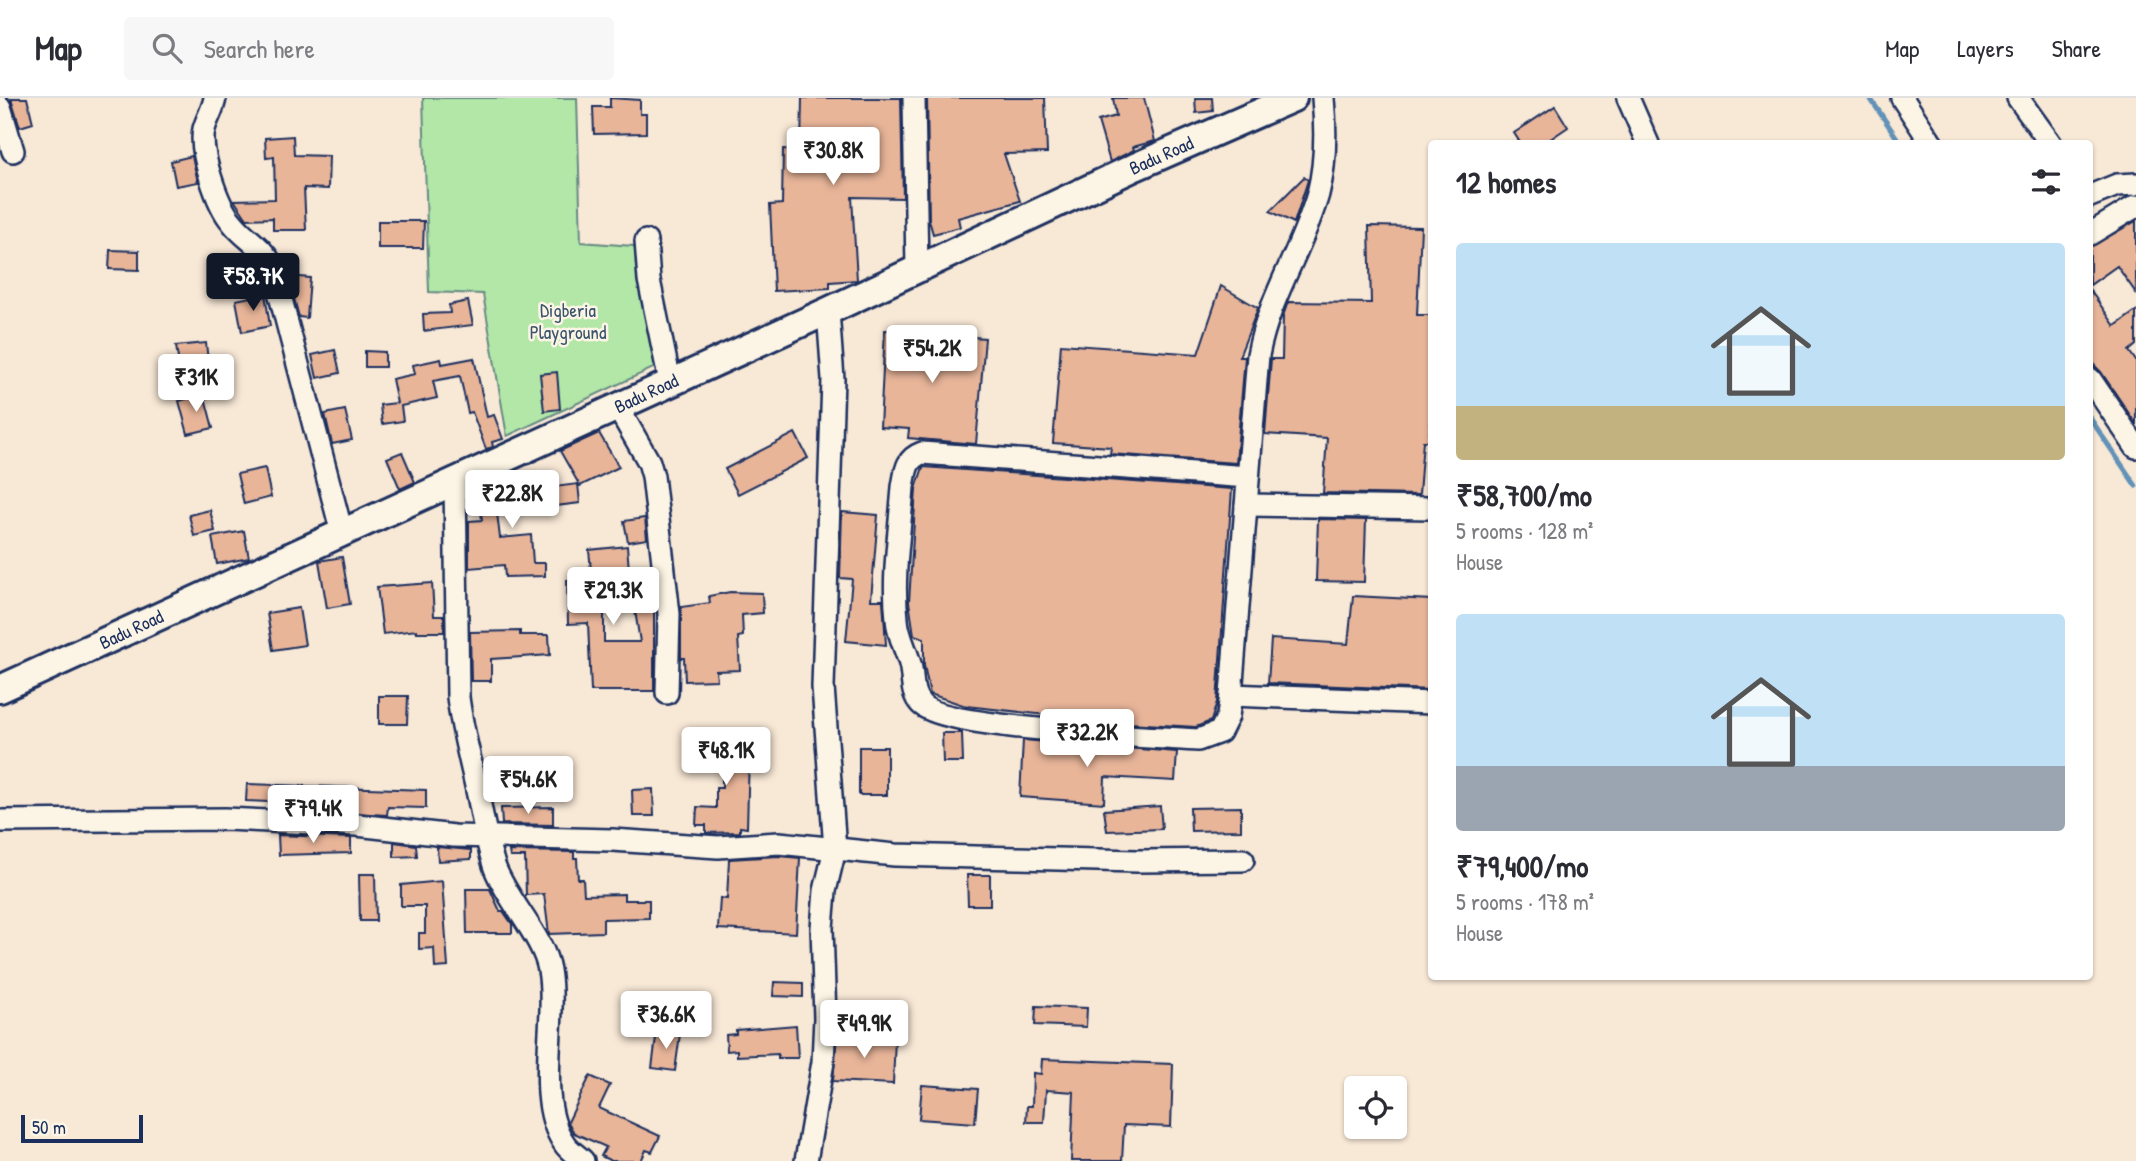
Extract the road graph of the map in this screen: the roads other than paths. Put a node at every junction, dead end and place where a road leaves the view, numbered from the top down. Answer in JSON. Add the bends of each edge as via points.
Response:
{"nodes":[{"id":1,"x":215,"y":98,"type":"edge"},
{"id":2,"x":914,"y":98,"type":"edge"},
{"id":3,"x":1293,"y":98,"type":"edge"},
{"id":4,"x":1323,"y":98,"type":"edge"},
{"id":5,"x":1628,"y":98,"type":"edge"},
{"id":6,"x":1902,"y":98,"type":"edge"},
{"id":7,"x":2018,"y":98,"type":"edge"},
{"id":8,"x":0,"y":107,"type":"edge"},
{"id":9,"x":1646,"y":140,"type":"edge"},
{"id":10,"x":1928,"y":140,"type":"edge"},
{"id":11,"x":2048,"y":140,"type":"edge"},
{"id":12,"x":13,"y":151,"type":"dead end"},
{"id":13,"x":2136,"y":184,"type":"edge"},
{"id":14,"x":2093,"y":195,"type":"edge"},
{"id":15,"x":2093,"y":200,"type":"edge"},
{"id":16,"x":2136,"y":206,"type":"edge"},
{"id":17,"x":2108,"y":222,"type":"junction"},
{"id":18,"x":2093,"y":232,"type":"edge"},
{"id":19,"x":646,"y":241,"type":"dead end"},
{"id":20,"x":917,"y":269,"type":"junction"},
{"id":21,"x":828,"y":311,"type":"junction"},
{"id":22,"x":670,"y":382,"type":"junction"},
{"id":23,"x":2093,"y":383,"type":"edge"},
{"id":24,"x":617,"y":406,"type":"junction"},
{"id":25,"x":2136,"y":447,"type":"edge"},
{"id":26,"x":1248,"y":477,"type":"junction"},
{"id":27,"x":455,"y":481,"type":"junction"},
{"id":28,"x":1246,"y":505,"type":"junction"},
{"id":29,"x":1428,"y":508,"type":"edge"},
{"id":30,"x":342,"y":533,"type":"junction"},
{"id":31,"x":0,"y":689,"type":"edge"},
{"id":32,"x":667,"y":694,"type":"dead end"},
{"id":33,"x":1231,"y":695,"type":"junction"},
{"id":34,"x":1428,"y":703,"type":"edge"},
{"id":35,"x":0,"y":821,"type":"edge"},
{"id":36,"x":487,"y":837,"type":"junction"},
{"id":37,"x":835,"y":849,"type":"junction"},
{"id":38,"x":1243,"y":860,"type":"dead end"},
{"id":39,"x":583,"y":1161,"type":"edge"},
{"id":40,"x":806,"y":1161,"type":"edge"}],
"edges":[{"from":1,"to":30,"type":"street","via":[[204,129],[212,181],[230,220],[263,249],[272,265]]},
{"from":2,"to":20,"type":"street"},
{"from":3,"to":20,"type":"main road","name":"Badu Road"},
{"from":4,"to":26,"type":"street","via":[[1325,142],[1318,194],[1271,303],[1261,342]]},
{"from":5,"to":9,"type":"street"},
{"from":6,"to":10,"type":"street"},
{"from":7,"to":11,"type":"street"},
{"from":8,"to":12,"type":"street"},
{"from":13,"to":14,"type":"street"},
{"from":15,"to":17,"type":"street"},
{"from":16,"to":17,"type":"street"},
{"from":17,"to":18,"type":"street"},
{"from":19,"to":22,"type":"street","via":[[649,280]]},
{"from":20,"to":21,"type":"main road","name":"Badu Road"},
{"from":21,"to":22,"type":"main road","name":"Badu Road"},
{"from":21,"to":37,"type":"street","via":[[833,379],[823,687]]},
{"from":22,"to":24,"type":"main road","name":"Badu Road"},
{"from":23,"to":25,"type":"street"},
{"from":24,"to":27,"type":"main road","name":"Badu Road"},
{"from":24,"to":32,"type":"street","via":[[653,476],[669,614]]},
{"from":26,"to":28,"type":"street"},
{"from":26,"to":33,"type":"street","via":[[922,453],[906,466],[898,548],[896,618],[901,643],[911,668],[912,691],[934,712],[1030,728],[1198,740],[1220,732]]},
{"from":27,"to":30,"type":"main road","name":"Badu Road"},
{"from":27,"to":36,"type":"street","via":[[458,696]]},
{"from":28,"to":29,"type":"street"},
{"from":28,"to":33,"type":"street"},
{"from":30,"to":31,"type":"main road","name":"Badu Road"},
{"from":33,"to":34,"type":"street"},
{"from":35,"to":36,"type":"street","via":[[225,819]]},
{"from":36,"to":37,"type":"street","via":[[718,847],[779,843]]},
{"from":36,"to":39,"type":"street","via":[[508,897],[540,944],[549,967],[554,1125],[565,1145]]},
{"from":37,"to":38,"type":"street","via":[[895,855]]},
{"from":37,"to":40,"type":"street","via":[[822,928],[823,1062]]}]}
